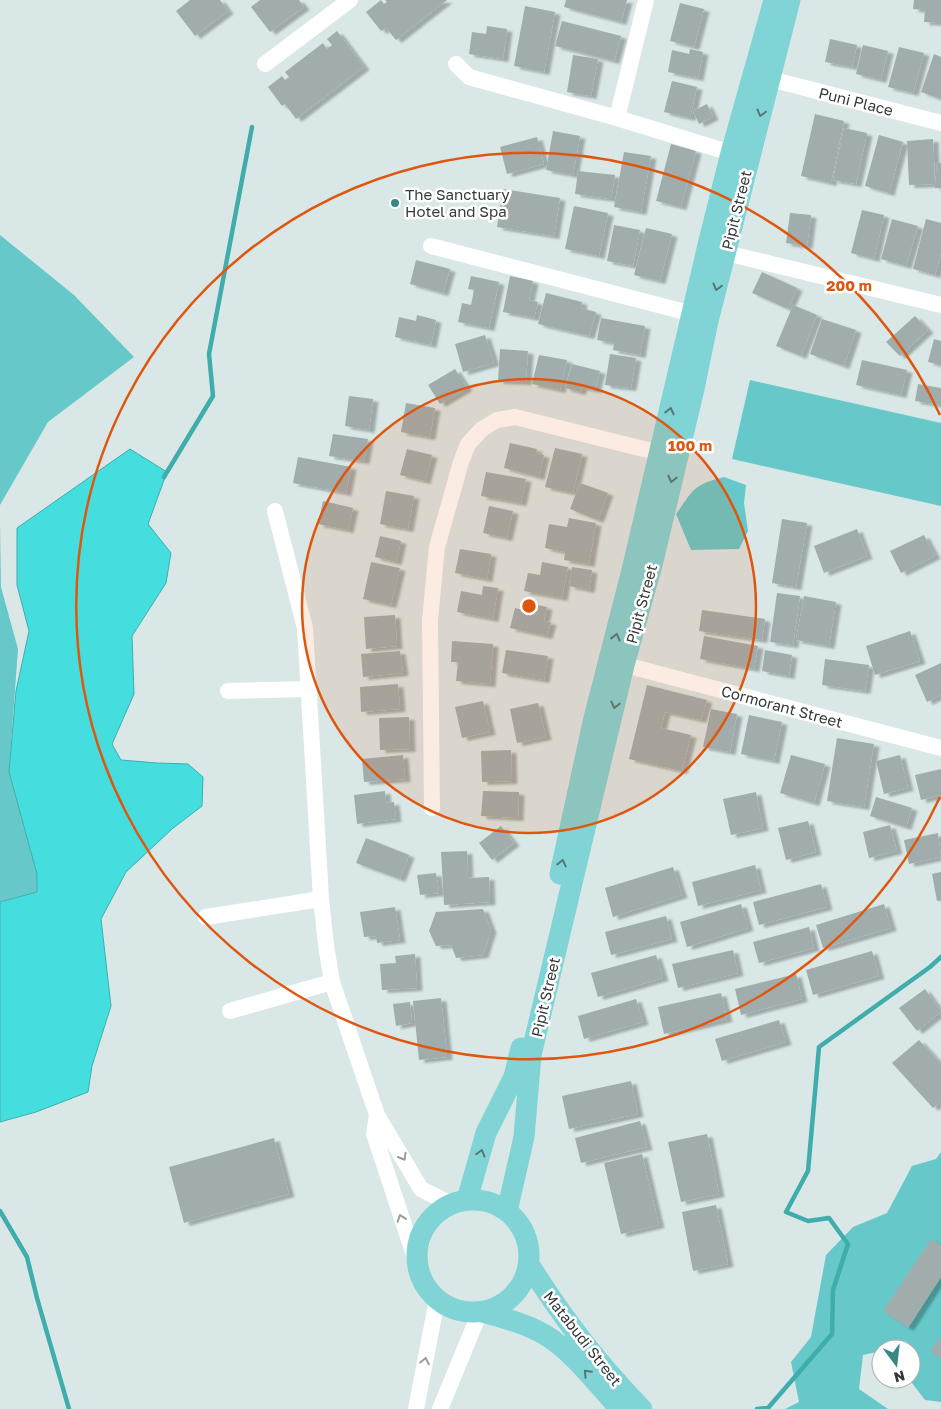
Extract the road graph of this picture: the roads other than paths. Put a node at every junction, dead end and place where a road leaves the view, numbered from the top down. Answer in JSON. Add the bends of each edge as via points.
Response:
{"nodes":[{"id":1,"x":646,"y":0,"type":"edge"},
{"id":2,"x":774,"y":0,"type":"edge"},
{"id":3,"x":790,"y":0,"type":"edge"},
{"id":4,"x":345,"y":1,"type":"edge"},
{"id":5,"x":264,"y":64,"type":"dead end"},
{"id":6,"x":456,"y":64,"type":"dead end"},
{"id":7,"x":770,"y":79,"type":"junction"},
{"id":8,"x":617,"y":118,"type":"junction"},
{"id":9,"x":941,"y":123,"type":"edge"},
{"id":10,"x":731,"y":153,"type":"junction"},
{"id":11,"x":431,"y":246,"type":"dead end"},
{"id":12,"x":726,"y":253,"type":"junction"},
{"id":13,"x":941,"y":305,"type":"edge"},
{"id":14,"x":693,"y":314,"type":"junction"},
{"id":15,"x":660,"y":454,"type":"junction"},
{"id":16,"x":275,"y":511,"type":"dead end"},
{"id":17,"x":617,"y":663,"type":"junction"},
{"id":18,"x":309,"y":689,"type":"junction"},
{"id":19,"x":228,"y":691,"type":"dead end"},
{"id":20,"x":941,"y":748,"type":"edge"},
{"id":21,"x":432,"y":808,"type":"dead end"},
{"id":22,"x":321,"y":899,"type":"junction"},
{"id":23,"x":206,"y":917,"type":"dead end"},
{"id":24,"x":332,"y":982,"type":"junction"},
{"id":25,"x":230,"y":1011,"type":"dead end"},
{"id":26,"x":377,"y":1115,"type":"junction"},
{"id":27,"x":459,"y":1202,"type":"junction"},
{"id":28,"x":508,"y":1211,"type":"junction"},
{"id":29,"x":417,"y":1264,"type":"junction"},
{"id":30,"x":529,"y":1264,"type":"junction"},
{"id":31,"x":437,"y":1300,"type":"junction"},
{"id":32,"x":481,"y":1312,"type":"junction"},
{"id":33,"x":416,"y":1409,"type":"edge"},
{"id":34,"x":440,"y":1409,"type":"edge"},
{"id":35,"x":620,"y":1409,"type":"edge"},
{"id":36,"x":642,"y":1409,"type":"edge"}],
"edges":[{"from":1,"to":8,"type":"street"},
{"from":2,"to":10,"type":"main road","name":"Pipit Street"},
{"from":3,"to":7,"type":"main road","name":"Pipit Street"},
{"from":4,"to":5,"type":"street"},
{"from":6,"to":8,"type":"street","via":[[469,78]]},
{"from":7,"to":9,"type":"street","name":"Puni Place"},
{"from":7,"to":12,"type":"main road","name":"Pipit Street","one_way":true},
{"from":8,"to":10,"type":"street"},
{"from":10,"to":14,"type":"main road","name":"Pipit Street"},
{"from":11,"to":14,"type":"street"},
{"from":12,"to":13,"type":"street"},
{"from":12,"to":17,"type":"main road","name":"Pipit Street","one_way":true,"via":[[652,565]]},
{"from":15,"to":14,"type":"main road","name":"Pipit Street","one_way":true},
{"from":17,"to":15,"type":"main road","name":"Pipit Street","one_way":true},
{"from":15,"to":21,"type":"street","via":[[515,417],[497,420],[482,429],[468,444],[437,547],[430,611]]},
{"from":16,"to":18,"type":"street","via":[[305,628]]},
{"from":17,"to":20,"type":"street","name":"Cormorant Street"},
{"from":27,"to":17,"type":"main road","name":"Pipit Street","one_way":true,"via":[[486,1133],[514,1077],[592,728]]},
{"from":17,"to":28,"type":"main road","name":"Pipit Street","one_way":true,"via":[[532,1055],[524,1137]]},
{"from":18,"to":19,"type":"street"},
{"from":18,"to":22,"type":"street"},
{"from":22,"to":23,"type":"street"},
{"from":22,"to":24,"type":"street"},
{"from":24,"to":25,"type":"street"},
{"from":24,"to":26,"type":"street"},
{"from":26,"to":27,"type":"street","one_way":true,"via":[[421,1189]]},
{"from":29,"to":26,"type":"street","one_way":true,"via":[[374,1134]]},
{"from":27,"to":28,"type":"main road","via":[[482,1200]]},
{"from":27,"to":29,"type":"main road","via":[[435,1214],[424,1228],[417,1246]]},
{"from":28,"to":30,"type":"main road","via":[[526,1235],[530,1249]]},
{"from":29,"to":31,"type":"main road","via":[[424,1284]]},
{"from":30,"to":32,"type":"main road","via":[[518,1290],[495,1308]]},
{"from":30,"to":36,"type":"main road","name":"Matabudi Street","via":[[581,1338]]},
{"from":31,"to":32,"type":"main road","via":[[457,1310]]},
{"from":33,"to":31,"type":"street","one_way":true},
{"from":32,"to":34,"type":"street"},
{"from":35,"to":32,"type":"main road","name":"Matabudi Street","one_way":true,"via":[[569,1353],[547,1336],[522,1324]]}]}
